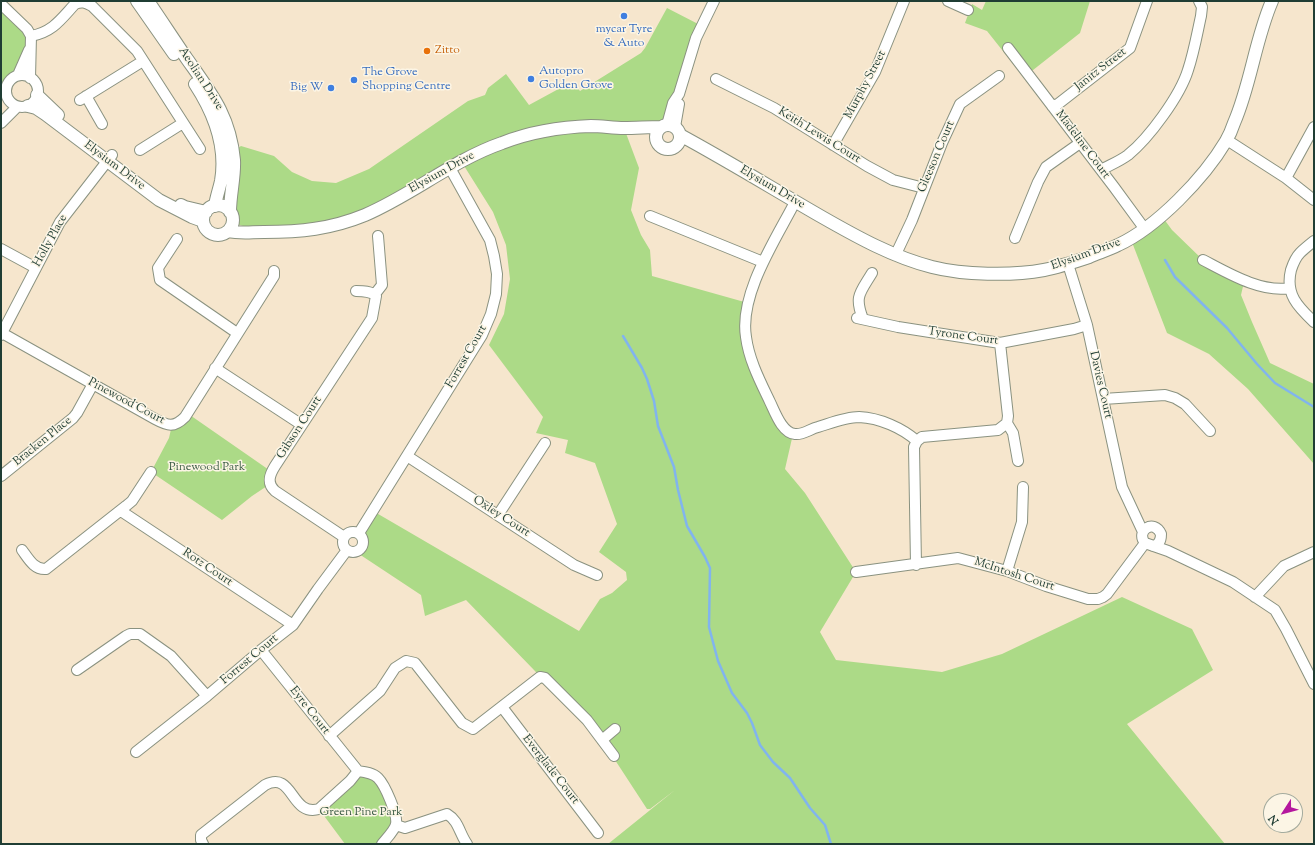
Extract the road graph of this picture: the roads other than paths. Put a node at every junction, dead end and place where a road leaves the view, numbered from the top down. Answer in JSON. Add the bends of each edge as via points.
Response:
{"nodes":[{"id":1,"x":137,"y":1,"type":"edge"},
{"id":2,"x":148,"y":1,"type":"edge"},
{"id":3,"x":714,"y":1,"type":"edge"},
{"id":4,"x":904,"y":1,"type":"edge"},
{"id":5,"x":948,"y":1,"type":"edge"},
{"id":6,"x":1147,"y":1,"type":"edge"},
{"id":7,"x":1200,"y":1,"type":"edge"},
{"id":8,"x":1264,"y":1,"type":"edge"},
{"id":9,"x":1272,"y":1,"type":"edge"},
{"id":10,"x":1,"y":4,"type":"edge"},
{"id":11,"x":968,"y":10,"type":"dead end"},
{"id":12,"x":1264,"y":20,"type":"junction"},
{"id":13,"x":31,"y":40,"type":"junction"},
{"id":14,"x":1008,"y":48,"type":"dead end"},
{"id":15,"x":143,"y":61,"type":"junction"},
{"id":16,"x":18,"y":75,"type":"junction"},
{"id":17,"x":999,"y":76,"type":"dead end"},
{"id":18,"x":30,"y":78,"type":"junction"},
{"id":19,"x":716,"y":79,"type":"dead end"},
{"id":20,"x":38,"y":95,"type":"junction"},
{"id":21,"x":9,"y":101,"type":"junction"},
{"id":22,"x":23,"y":106,"type":"junction"},
{"id":23,"x":1052,"y":106,"type":"junction"},
{"id":24,"x":1,"y":116,"type":"edge"},
{"id":25,"x":1,"y":123,"type":"edge"},
{"id":26,"x":183,"y":123,"type":"junction"},
{"id":27,"x":102,"y":124,"type":"dead end"},
{"id":28,"x":1314,"y":127,"type":"edge"},
{"id":29,"x":624,"y":128,"type":"junction"},
{"id":30,"x":672,"y":132,"type":"junction"},
{"id":31,"x":656,"y":140,"type":"junction"},
{"id":32,"x":1227,"y":140,"type":"junction"},
{"id":33,"x":1080,"y":143,"type":"junction"},
{"id":34,"x":833,"y":145,"type":"junction"},
{"id":35,"x":140,"y":150,"type":"dead end"},
{"id":36,"x":200,"y":150,"type":"dead end"},
{"id":37,"x":110,"y":158,"type":"junction"},
{"id":38,"x":450,"y":168,"type":"junction"},
{"id":39,"x":1102,"y":170,"type":"junction"},
{"id":40,"x":1286,"y":178,"type":"junction"},
{"id":41,"x":924,"y":188,"type":"junction"},
{"id":42,"x":1314,"y":200,"type":"edge"},
{"id":43,"x":795,"y":202,"type":"junction"},
{"id":44,"x":208,"y":213,"type":"junction"},
{"id":45,"x":231,"y":216,"type":"junction"},
{"id":46,"x":650,"y":216,"type":"dead end"},
{"id":47,"x":1144,"y":228,"type":"junction"},
{"id":48,"x":228,"y":231,"type":"junction"},
{"id":49,"x":263,"y":232,"type":"junction"},
{"id":50,"x":378,"y":236,"type":"dead end"},
{"id":51,"x":1015,"y":238,"type":"dead end"},
{"id":52,"x":176,"y":239,"type":"dead end"},
{"id":53,"x":1314,"y":241,"type":"edge"},
{"id":54,"x":1,"y":250,"type":"edge"},
{"id":55,"x":896,"y":254,"type":"junction"},
{"id":56,"x":1203,"y":260,"type":"dead end"},
{"id":57,"x":764,"y":262,"type":"junction"},
{"id":58,"x":1068,"y":264,"type":"junction"},
{"id":59,"x":36,"y":268,"type":"junction"},
{"id":60,"x":274,"y":271,"type":"dead end"},
{"id":61,"x":872,"y":273,"type":"dead end"},
{"id":62,"x":1290,"y":288,"type":"junction"},
{"id":63,"x":356,"y":291,"type":"dead end"},
{"id":64,"x":375,"y":294,"type":"junction"},
{"id":65,"x":1314,"y":322,"type":"edge"},
{"id":66,"x":1087,"y":325,"type":"junction"},
{"id":67,"x":237,"y":333,"type":"junction"},
{"id":68,"x":2,"y":334,"type":"edge"},
{"id":69,"x":1000,"y":343,"type":"junction"},
{"id":70,"x":216,"y":368,"type":"junction"},
{"id":71,"x":93,"y":384,"type":"junction"},
{"id":72,"x":1103,"y":399,"type":"junction"},
{"id":73,"x":1007,"y":423,"type":"junction"},
{"id":74,"x":302,"y":425,"type":"junction"},
{"id":75,"x":1210,"y":431,"type":"dead end"},
{"id":76,"x":917,"y":441,"type":"junction"},
{"id":77,"x":545,"y":443,"type":"dead end"},
{"id":78,"x":407,"y":456,"type":"junction"},
{"id":79,"x":1018,"y":461,"type":"dead end"},
{"id":80,"x":150,"y":472,"type":"dead end"},
{"id":81,"x":1,"y":476,"type":"edge"},
{"id":82,"x":1023,"y":487,"type":"dead end"},
{"id":83,"x":121,"y":511,"type":"junction"},
{"id":84,"x":498,"y":516,"type":"junction"},
{"id":85,"x":1147,"y":529,"type":"junction"},
{"id":86,"x":359,"y":533,"type":"junction"},
{"id":87,"x":344,"y":537,"type":"junction"},
{"id":88,"x":1153,"y":543,"type":"junction"},
{"id":89,"x":22,"y":550,"type":"dead end"},
{"id":90,"x":347,"y":550,"type":"junction"},
{"id":91,"x":1314,"y":552,"type":"edge"},
{"id":92,"x":916,"y":565,"type":"junction"},
{"id":93,"x":1008,"y":571,"type":"junction"},
{"id":94,"x":856,"y":572,"type":"dead end"},
{"id":95,"x":597,"y":574,"type":"dead end"},
{"id":96,"x":1255,"y":597,"type":"junction"},
{"id":97,"x":293,"y":625,"type":"junction"},
{"id":98,"x":261,"y":650,"type":"junction"},
{"id":99,"x":76,"y":670,"type":"dead end"},
{"id":100,"x":1314,"y":684,"type":"edge"},
{"id":101,"x":207,"y":696,"type":"junction"},
{"id":102,"x":502,"y":707,"type":"junction"},
{"id":103,"x":615,"y":729,"type":"dead end"},
{"id":104,"x":329,"y":736,"type":"junction"},
{"id":105,"x":602,"y":740,"type":"junction"},
{"id":106,"x":136,"y":752,"type":"dead end"},
{"id":107,"x":614,"y":756,"type":"dead end"},
{"id":108,"x":358,"y":771,"type":"junction"},
{"id":109,"x":396,"y":825,"type":"junction"},
{"id":110,"x":598,"y":833,"type":"dead end"},
{"id":111,"x":203,"y":844,"type":"edge"},
{"id":112,"x":382,"y":844,"type":"edge"},
{"id":113,"x":466,"y":844,"type":"edge"}],
"edges":[{"from":1,"to":44,"type":"street","name":"Aeolian Drive","via":[[201,94],[216,123],[222,164],[221,181]]},
{"from":2,"to":45,"type":"street","name":"Aeolian Drive","via":[[215,99],[224,117],[234,160]]},
{"from":3,"to":30,"type":"street","via":[[696,38],[679,94],[673,103]]},
{"from":4,"to":34,"type":"street","name":"Murphy Street","via":[[875,72]]},
{"from":5,"to":11,"type":"street"},
{"from":6,"to":23,"type":"street","name":"Janitz Street","via":[[1130,48]]},
{"from":7,"to":39,"type":"street","via":[[1201,16],[1183,83],[1165,113],[1141,143],[1127,156]]},
{"from":8,"to":12,"type":"street","name":"Elysium Drive"},
{"from":9,"to":12,"type":"street","name":"Elysium Drive"},
{"from":10,"to":13,"type":"street","via":[[27,29]]},
{"from":12,"to":32,"type":"street","name":"Elysium Drive","via":[[1242,105]]},
{"from":13,"to":15,"type":"street","via":[[52,28],[75,4],[85,2],[92,6]]},
{"from":13,"to":16,"type":"street"},
{"from":13,"to":18,"type":"street"},
{"from":14,"to":23,"type":"street","name":"Madeline Court","via":[[1016,63]]},
{"from":15,"to":26,"type":"street"},
{"from":15,"to":27,"type":"street","via":[[83,98]]},
{"from":16,"to":18,"type":"street"},
{"from":16,"to":21,"type":"street","via":[[6,86]]},
{"from":17,"to":41,"type":"street","name":"Gleeson Court","via":[[960,104]]},
{"from":18,"to":20,"type":"street","via":[[36,84]]},
{"from":19,"to":34,"type":"street","name":"Keith Lewis Court","via":[[774,108]]},
{"from":20,"to":22,"type":"street","via":[[35,100]]},
{"from":20,"to":37,"type":"street","name":"Elysium Drive"},
{"from":21,"to":22,"type":"street"},
{"from":21,"to":24,"type":"street"},
{"from":22,"to":25,"type":"street"},
{"from":22,"to":37,"type":"street","name":"Elysium Drive","via":[[36,108]]},
{"from":23,"to":33,"type":"street","name":"Madeline Court"},
{"from":26,"to":35,"type":"street"},
{"from":26,"to":36,"type":"street"},
{"from":28,"to":40,"type":"street"},
{"from":29,"to":30,"type":"street","name":"Elysium Drive"},
{"from":29,"to":31,"type":"street","name":"Elysium Drive"},
{"from":29,"to":38,"type":"street","name":"Elysium Drive","via":[[580,127],[533,133],[491,147]]},
{"from":30,"to":31,"type":"street","via":[[656,135]]},
{"from":30,"to":31,"type":"street","name":"Elysium Drive","via":[[672,148],[664,149]]},
{"from":30,"to":43,"type":"street","name":"Elysium Drive"},
{"from":32,"to":40,"type":"street"},
{"from":32,"to":47,"type":"street","name":"Elysium Drive","via":[[1191,187]]},
{"from":33,"to":39,"type":"street","name":"Madeline Court"},
{"from":33,"to":51,"type":"street","via":[[1046,167]]},
{"from":34,"to":41,"type":"street","name":"Keith Lewis Court","via":[[892,180]]},
{"from":37,"to":44,"type":"street","name":"Elysium Drive","via":[[185,207]]},
{"from":37,"to":59,"type":"street","name":"Holly Place","via":[[60,222]]},
{"from":38,"to":49,"type":"street","name":"Elysium Drive","via":[[380,208],[345,222],[307,231]]},
{"from":38,"to":78,"type":"street","name":"Forrest Court","via":[[490,240],[497,274],[496,294],[482,335]]},
{"from":39,"to":47,"type":"street","name":"Madeline Court"},
{"from":40,"to":42,"type":"street"},
{"from":41,"to":55,"type":"street","name":"Gleeson Court"},
{"from":43,"to":55,"type":"street","name":"Elysium Drive","via":[[883,250]]},
{"from":43,"to":57,"type":"street"},
{"from":44,"to":45,"type":"street","via":[[220,206],[226,208]]},
{"from":44,"to":48,"type":"street","via":[[206,229],[210,233],[222,235]]},
{"from":45,"to":48,"type":"street","via":[[231,227]]},
{"from":45,"to":49,"type":"street","name":"Elysium Drive","via":[[245,227]]},
{"from":46,"to":57,"type":"street"},
{"from":47,"to":58,"type":"street","name":"Elysium Drive","via":[[1119,244]]},
{"from":48,"to":49,"type":"street","name":"Elysium Drive","via":[[251,234]]},
{"from":50,"to":64,"type":"street","name":"Gibson Court","via":[[382,285]]},
{"from":52,"to":67,"type":"street","via":[[158,268],[160,280]]},
{"from":53,"to":62,"type":"street","via":[[1299,254],[1293,264]]},
{"from":54,"to":59,"type":"street"},
{"from":55,"to":58,"type":"street","name":"Elysium Drive","via":[[932,267],[990,274],[1025,273]]},
{"from":56,"to":62,"type":"street","via":[[1244,282],[1280,290]]},
{"from":57,"to":76,"type":"street","via":[[750,295],[745,318],[746,337],[757,376],[783,427],[793,434],[802,434],[811,429],[858,417],[906,432]]},
{"from":58,"to":66,"type":"street","name":"Davies Court"},
{"from":59,"to":68,"type":"street","name":"Holly Place"},
{"from":60,"to":67,"type":"street","name":"Pinewood Court","via":[[274,276]]},
{"from":61,"to":69,"type":"street","name":"Tyrone Court","via":[[857,297],[860,319]]},
{"from":62,"to":65,"type":"street","via":[[1294,299]]},
{"from":63,"to":64,"type":"street"},
{"from":64,"to":74,"type":"street","name":"Gibson Court","via":[[372,318]]},
{"from":66,"to":69,"type":"street","name":"Tyrone Court"},
{"from":66,"to":72,"type":"street","name":"Davies Court"},
{"from":67,"to":70,"type":"street","name":"Pinewood Court"},
{"from":68,"to":71,"type":"street","name":"Pinewood Court"},
{"from":69,"to":73,"type":"street"},
{"from":70,"to":71,"type":"street","name":"Pinewood Court","via":[[185,417],[172,425],[163,424]]},
{"from":70,"to":74,"type":"street"},
{"from":71,"to":81,"type":"street","name":"Bracken Place","via":[[73,418]]},
{"from":72,"to":75,"type":"street","via":[[1165,395],[1185,404]]},
{"from":72,"to":85,"type":"street","name":"Davies Court","via":[[1122,487],[1130,506]]},
{"from":73,"to":76,"type":"street","via":[[998,430],[922,437]]},
{"from":73,"to":79,"type":"street","via":[[1013,433]]},
{"from":74,"to":87,"type":"street","name":"Gibson Court","via":[[270,475],[270,484],[275,491]]},
{"from":76,"to":92,"type":"street","via":[[914,447]]},
{"from":77,"to":84,"type":"street"},
{"from":78,"to":84,"type":"street","name":"Oxley Court"},
{"from":78,"to":86,"type":"street","name":"Forrest Court"},
{"from":80,"to":83,"type":"street","via":[[132,501]]},
{"from":82,"to":93,"type":"street","via":[[1022,522]]},
{"from":83,"to":89,"type":"street","via":[[46,568],[38,568]]},
{"from":83,"to":97,"type":"street","name":"Rotz Court"},
{"from":84,"to":95,"type":"street","name":"Oxley Court","via":[[574,565]]},
{"from":85,"to":88,"type":"street","via":[[1142,538]]},
{"from":85,"to":88,"type":"street","via":[[1155,527],[1160,531],[1161,534]]},
{"from":86,"to":87,"type":"street","via":[[351,532]]},
{"from":86,"to":90,"type":"street","via":[[364,540],[360,551]]},
{"from":87,"to":90,"type":"street","via":[[343,545]]},
{"from":88,"to":93,"type":"street","name":"McIntosh Court","via":[[1107,594],[1098,599],[1088,599],[1046,586]]},
{"from":88,"to":96,"type":"street","via":[[1233,582]]},
{"from":90,"to":97,"type":"street","name":"Forrest Court"},
{"from":91,"to":96,"type":"street","via":[[1284,566]]},
{"from":92,"to":93,"type":"street","name":"McIntosh Court","via":[[958,558]]},
{"from":92,"to":94,"type":"street","name":"McIntosh Court"},
{"from":96,"to":100,"type":"street","via":[[1275,610]]},
{"from":97,"to":98,"type":"street","name":"Forrest Court"},
{"from":98,"to":101,"type":"street","name":"Forrest Court"},
{"from":98,"to":104,"type":"street","name":"Eyre Court"},
{"from":99,"to":101,"type":"street","via":[[126,636],[140,634],[171,656]]},
{"from":101,"to":106,"type":"street","name":"Forrest Court"},
{"from":102,"to":104,"type":"street","via":[[473,729],[467,727],[415,663],[406,661],[395,668],[380,691]]},
{"from":102,"to":105,"type":"street","via":[[540,677],[545,678]]},
{"from":102,"to":110,"type":"street","name":"Everglade Court"},
{"from":103,"to":105,"type":"street"},
{"from":104,"to":108,"type":"street","name":"Eyre Court"},
{"from":105,"to":107,"type":"street"},
{"from":108,"to":109,"type":"street","via":[[369,773],[383,784],[396,816]]},
{"from":108,"to":111,"type":"street","via":[[319,809],[313,810],[302,806],[282,783],[276,780],[265,784],[201,835]]},
{"from":109,"to":112,"type":"street"},
{"from":109,"to":113,"type":"street","via":[[405,828],[447,814],[456,821]]}]}
